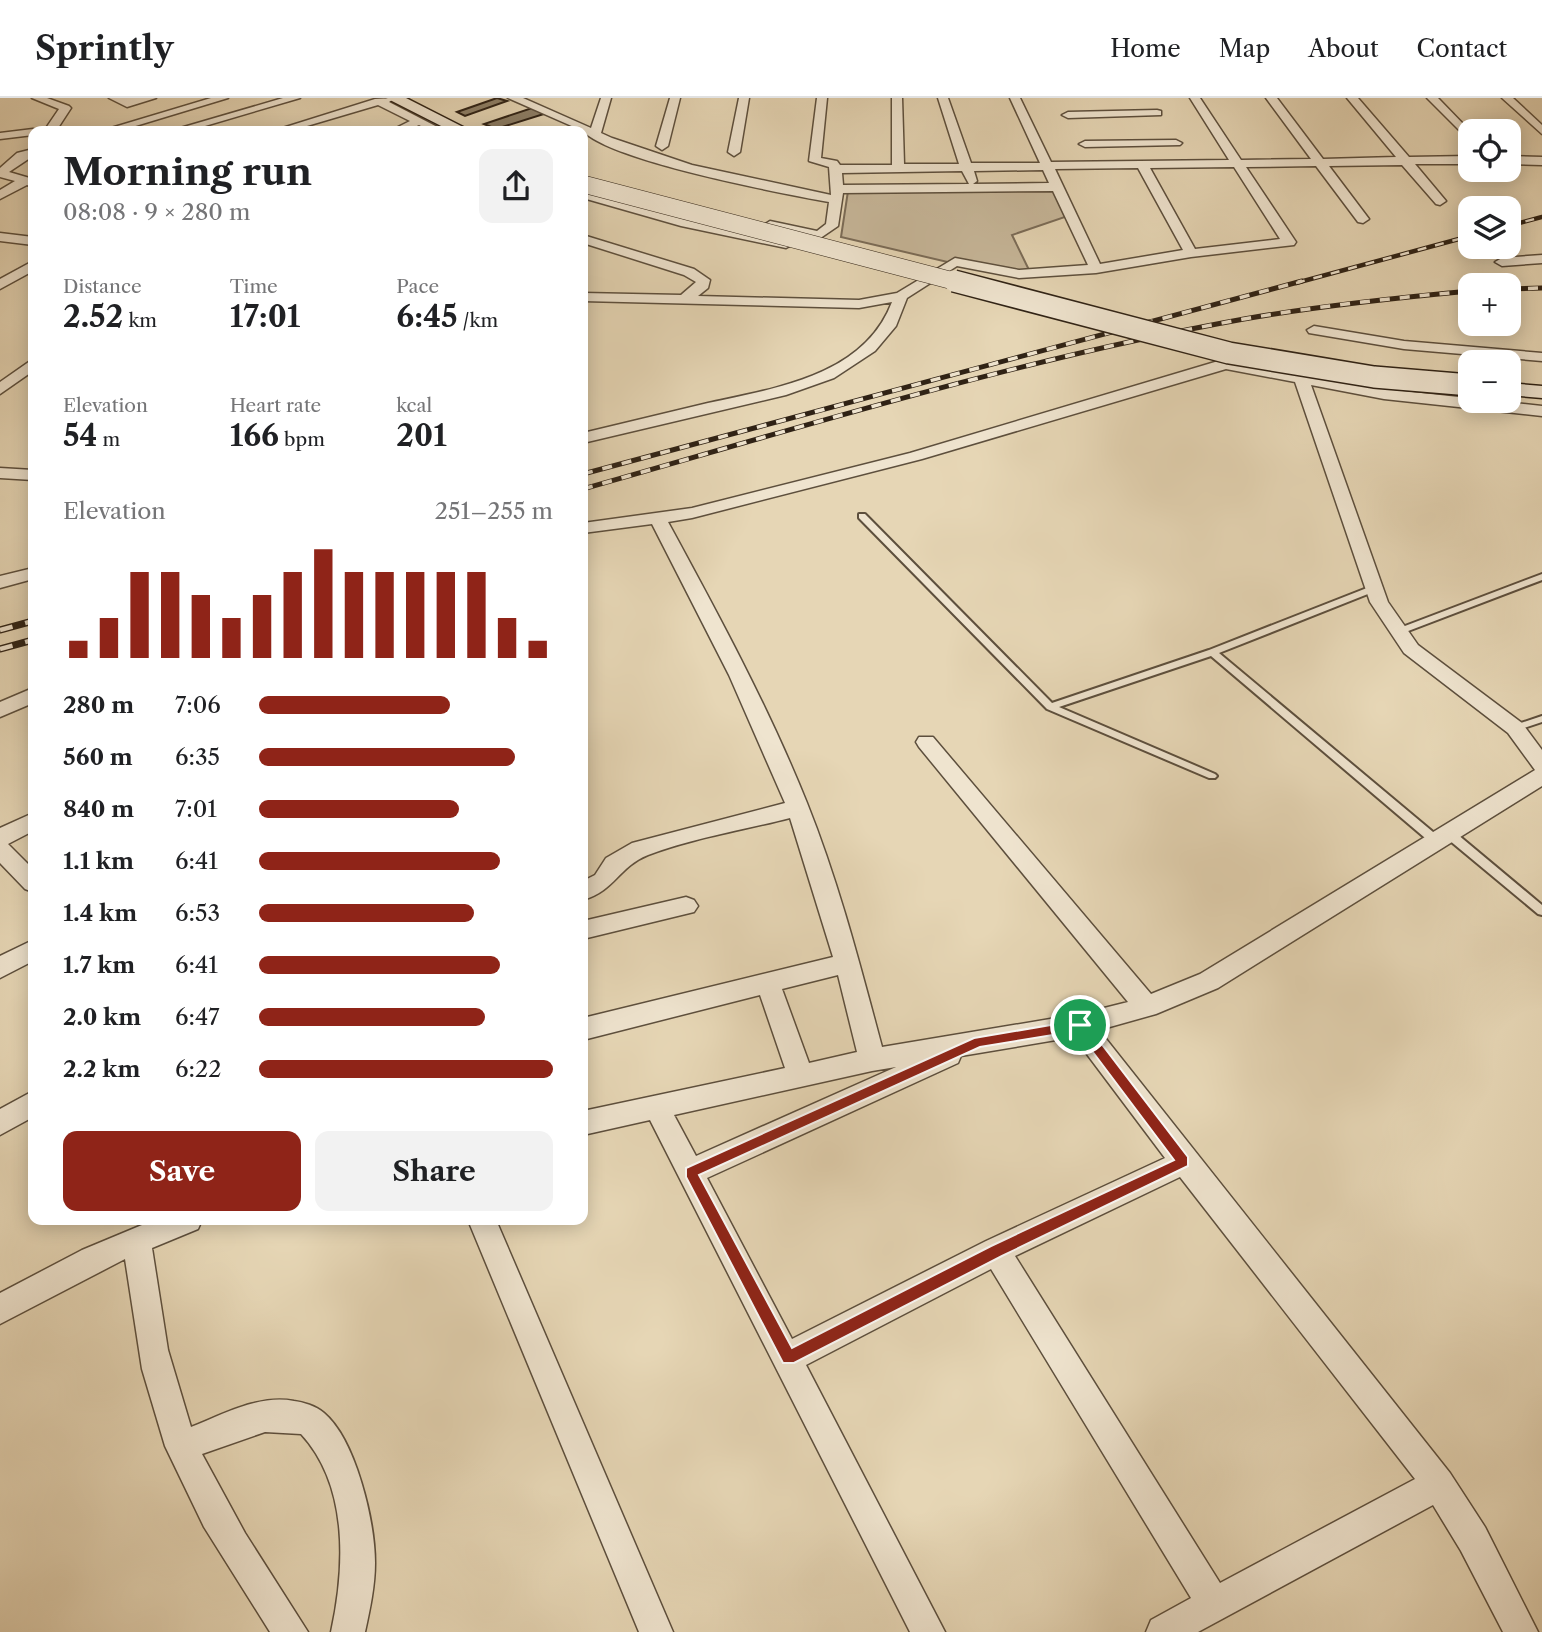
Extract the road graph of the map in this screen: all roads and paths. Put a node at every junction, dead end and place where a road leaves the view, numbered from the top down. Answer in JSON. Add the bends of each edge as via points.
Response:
{"nodes":[{"id":1,"x":37,"y":98,"type":"edge"},
{"id":2,"x":114,"y":98,"type":"edge"},
{"id":3,"x":151,"y":98,"type":"edge"},
{"id":4,"x":223,"y":98,"type":"edge"},
{"id":5,"x":295,"y":98,"type":"edge"},
{"id":6,"x":513,"y":98,"type":"edge"},
{"id":7,"x":606,"y":98,"type":"edge"},
{"id":8,"x":675,"y":98,"type":"edge"},
{"id":9,"x":744,"y":98,"type":"edge"},
{"id":10,"x":822,"y":98,"type":"edge"},
{"id":11,"x":897,"y":98,"type":"edge"},
{"id":12,"x":943,"y":98,"type":"edge"},
{"id":13,"x":1015,"y":98,"type":"edge"},
{"id":14,"x":1148,"y":98,"type":"edge"},
{"id":15,"x":1195,"y":98,"type":"edge"},
{"id":16,"x":1271,"y":98,"type":"edge"},
{"id":17,"x":1352,"y":98,"type":"edge"},
{"id":18,"x":1432,"y":98,"type":"edge"},
{"id":19,"x":1507,"y":98,"type":"edge"},
{"id":20,"x":388,"y":99,"type":"edge"},
{"id":21,"x":1068,"y":115,"type":"dead end"},
{"id":22,"x":420,"y":121,"type":"junction"},
{"id":23,"x":1458,"y":125,"type":"edge"},
{"id":24,"x":54,"y":126,"type":"edge"},
{"id":25,"x":125,"y":126,"type":"edge"},
{"id":26,"x":194,"y":126,"type":"edge"},
{"id":27,"x":296,"y":126,"type":"edge"},
{"id":28,"x":408,"y":126,"type":"edge"},
{"id":29,"x":430,"y":126,"type":"edge"},
{"id":30,"x":451,"y":126,"type":"edge"},
{"id":31,"x":573,"y":126,"type":"edge"},
{"id":32,"x":1166,"y":128,"type":"junction"},
{"id":33,"x":1542,"y":131,"type":"edge"},
{"id":34,"x":28,"y":133,"type":"edge"},
{"id":35,"x":588,"y":133,"type":"edge"},
{"id":36,"x":0,"y":136,"type":"edge"},
{"id":37,"x":594,"y":136,"type":"junction"},
{"id":38,"x":1085,"y":144,"type":"dead end"},
{"id":39,"x":662,"y":146,"type":"dead end"},
{"id":40,"x":734,"y":152,"type":"dead end"},
{"id":41,"x":27,"y":154,"type":"edge"},
{"id":42,"x":1404,"y":160,"type":"junction"},
{"id":43,"x":1458,"y":160,"type":"edge"},
{"id":44,"x":1521,"y":160,"type":"edge"},
{"id":45,"x":1542,"y":161,"type":"edge"},
{"id":46,"x":1320,"y":162,"type":"junction"},
{"id":47,"x":1189,"y":164,"type":"junction"},
{"id":48,"x":1237,"y":164,"type":"junction"},
{"id":49,"x":1142,"y":165,"type":"junction"},
{"id":50,"x":1046,"y":167,"type":"junction"},
{"id":51,"x":898,"y":168,"type":"junction"},
{"id":52,"x":967,"y":168,"type":"junction"},
{"id":53,"x":836,"y":169,"type":"junction"},
{"id":54,"x":18,"y":176,"type":"edge"},
{"id":55,"x":588,"y":177,"type":"edge"},
{"id":56,"x":588,"y":185,"type":"edge"},
{"id":57,"x":1056,"y":187,"type":"junction"},
{"id":58,"x":973,"y":188,"type":"junction"},
{"id":59,"x":837,"y":189,"type":"junction"},
{"id":60,"x":0,"y":195,"type":"edge"},
{"id":61,"x":588,"y":196,"type":"edge"},
{"id":62,"x":1440,"y":201,"type":"dead end"},
{"id":63,"x":604,"y":202,"type":"junction"},
{"id":64,"x":837,"y":203,"type":"junction"},
{"id":65,"x":588,"y":208,"type":"edge"},
{"id":66,"x":1363,"y":219,"type":"dead end"},
{"id":67,"x":0,"y":237,"type":"edge"},
{"id":68,"x":28,"y":240,"type":"edge"},
{"id":69,"x":588,"y":241,"type":"edge"},
{"id":70,"x":1191,"y":253,"type":"junction"},
{"id":71,"x":1542,"y":259,"type":"edge"},
{"id":72,"x":1502,"y":262,"type":"dead end"},
{"id":73,"x":28,"y":268,"type":"edge"},
{"id":74,"x":1096,"y":269,"type":"junction"},
{"id":75,"x":929,"y":278,"type":"junction"},
{"id":76,"x":0,"y":285,"type":"edge"},
{"id":77,"x":901,"y":296,"type":"junction"},
{"id":78,"x":588,"y":297,"type":"edge"},
{"id":79,"x":682,"y":301,"type":"junction"},
{"id":80,"x":1314,"y":330,"type":"dead end"},
{"id":81,"x":1542,"y":357,"type":"edge"},
{"id":82,"x":28,"y":368,"type":"edge"},
{"id":83,"x":1302,"y":381,"type":"junction"},
{"id":84,"x":1458,"y":384,"type":"edge"},
{"id":85,"x":0,"y":389,"type":"edge"},
{"id":86,"x":1521,"y":390,"type":"edge"},
{"id":87,"x":1542,"y":392,"type":"edge"},
{"id":88,"x":1542,"y":411,"type":"edge"},
{"id":89,"x":588,"y":438,"type":"edge"},
{"id":90,"x":0,"y":473,"type":"edge"},
{"id":91,"x":28,"y":475,"type":"edge"},
{"id":92,"x":862,"y":516,"type":"dead end"},
{"id":93,"x":658,"y":519,"type":"junction"},
{"id":94,"x":588,"y":527,"type":"edge"},
{"id":95,"x":28,"y":575,"type":"edge"},
{"id":96,"x":1542,"y":577,"type":"edge"},
{"id":97,"x":0,"y":582,"type":"edge"},
{"id":98,"x":1375,"y":588,"type":"junction"},
{"id":99,"x":1400,"y":631,"type":"junction"},
{"id":100,"x":1212,"y":652,"type":"junction"},
{"id":101,"x":28,"y":697,"type":"edge"},
{"id":102,"x":1050,"y":707,"type":"junction"},
{"id":103,"x":0,"y":710,"type":"edge"},
{"id":104,"x":1542,"y":719,"type":"edge"},
{"id":105,"x":1515,"y":728,"type":"junction"},
{"id":106,"x":926,"y":743,"type":"dead end"},
{"id":107,"x":1540,"y":764,"type":"edge"},
{"id":108,"x":1212,"y":776,"type":"dead end"},
{"id":109,"x":797,"y":808,"type":"junction"},
{"id":110,"x":28,"y":824,"type":"edge"},
{"id":111,"x":1441,"y":836,"type":"junction"},
{"id":112,"x":0,"y":838,"type":"edge"},
{"id":113,"x":0,"y":849,"type":"edge"},
{"id":114,"x":28,"y":878,"type":"edge"},
{"id":115,"x":588,"y":888,"type":"edge"},
{"id":116,"x":686,"y":905,"type":"dead end"},
{"id":117,"x":1542,"y":911,"type":"edge"},
{"id":118,"x":588,"y":929,"type":"edge"},
{"id":119,"x":28,"y":953,"type":"edge"},
{"id":120,"x":848,"y":963,"type":"junction"},
{"id":121,"x":0,"y":968,"type":"edge"},
{"id":122,"x":767,"y":981,"type":"junction"},
{"id":123,"x":1147,"y":1007,"type":"junction"},
{"id":124,"x":1080,"y":1025,"type":"junction"},
{"id":125,"x":588,"y":1028,"type":"edge"},
{"id":126,"x":979,"y":1042,"type":"junction"},
{"id":127,"x":872,"y":1060,"type":"junction"},
{"id":128,"x":800,"y":1075,"type":"junction"},
{"id":129,"x":28,"y":1106,"type":"edge"},
{"id":130,"x":656,"y":1106,"type":"junction"},
{"id":131,"x":588,"y":1122,"type":"edge"},
{"id":132,"x":0,"y":1123,"type":"edge"},
{"id":133,"x":1184,"y":1162,"type":"junction"},
{"id":134,"x":691,"y":1172,"type":"junction"},
{"id":135,"x":174,"y":1225,"type":"edge"},
{"id":136,"x":484,"y":1225,"type":"edge"},
{"id":137,"x":136,"y":1239,"type":"junction"},
{"id":138,"x":996,"y":1251,"type":"junction"},
{"id":139,"x":0,"y":1310,"type":"edge"},
{"id":140,"x":789,"y":1357,"type":"junction"},
{"id":141,"x":181,"y":1446,"type":"junction"},
{"id":142,"x":1439,"y":1484,"type":"junction"},
{"id":143,"x":1215,"y":1606,"type":"junction"},
{"id":144,"x":291,"y":1632,"type":"edge"},
{"id":145,"x":348,"y":1632,"type":"edge"},
{"id":146,"x":656,"y":1632,"type":"edge"},
{"id":147,"x":928,"y":1632,"type":"edge"},
{"id":148,"x":1163,"y":1632,"type":"edge"},
{"id":149,"x":1521,"y":1632,"type":"edge"}],
"edges":[{"from":1,"to":24,"type":"street","via":[[65,108]]},
{"from":2,"to":3,"type":"street","via":[[129,104]]},
{"from":4,"to":25,"type":"street"},
{"from":5,"to":26,"type":"street"},
{"from":6,"to":31,"type":"street"},
{"from":7,"to":37,"type":"street"},
{"from":8,"to":39,"type":"street"},
{"from":9,"to":40,"type":"street"},
{"from":10,"to":53,"type":"street","via":[[815,162],[833,164]]},
{"from":11,"to":51,"type":"street"},
{"from":12,"to":52,"type":"street"},
{"from":13,"to":50,"type":"street"},
{"from":14,"to":32,"type":"street"},
{"from":15,"to":48,"type":"street"},
{"from":16,"to":46,"type":"street"},
{"from":17,"to":42,"type":"street"},
{"from":18,"to":23,"type":"street"},
{"from":19,"to":33,"type":"street"},
{"from":20,"to":22,"type":"street"},
{"from":20,"to":27,"type":"street"},
{"from":20,"to":30,"type":"main road"},
{"from":21,"to":32,"type":"street"},
{"from":22,"to":28,"type":"street"},
{"from":22,"to":29,"type":"street"},
{"from":32,"to":38,"type":"street"},
{"from":32,"to":47,"type":"street"},
{"from":34,"to":36,"type":"street"},
{"from":35,"to":37,"type":"street"},
{"from":37,"to":64,"type":"street","via":[[642,154]]},
{"from":41,"to":54,"type":"street"},
{"from":42,"to":43,"type":"street"},
{"from":42,"to":46,"type":"street"},
{"from":42,"to":62,"type":"street"},
{"from":44,"to":45,"type":"street"},
{"from":46,"to":48,"type":"street"},
{"from":46,"to":66,"type":"street"},
{"from":47,"to":48,"type":"street"},
{"from":47,"to":49,"type":"street"},
{"from":48,"to":70,"type":"street","via":[[1289,242]]},
{"from":49,"to":50,"type":"street"},
{"from":49,"to":70,"type":"street"},
{"from":50,"to":52,"type":"street"},
{"from":50,"to":57,"type":"street"},
{"from":51,"to":52,"type":"street"},
{"from":51,"to":53,"type":"street"},
{"from":52,"to":58,"type":"street"},
{"from":53,"to":59,"type":"street"},
{"from":54,"to":60,"type":"street"},
{"from":55,"to":64,"type":"street","via":[[812,235],[824,234],[832,226]]},
{"from":56,"to":84,"type":"main road","bridge":true,"via":[[1229,353],[1374,377]]},
{"from":57,"to":58,"type":"street"},
{"from":57,"to":74,"type":"street"},
{"from":58,"to":59,"type":"street"},
{"from":59,"to":64,"type":"street"},
{"from":61,"to":63,"type":"street"},
{"from":63,"to":65,"type":"street"},
{"from":63,"to":75,"type":"street"},
{"from":67,"to":68,"type":"street"},
{"from":69,"to":79,"type":"street","via":[[704,280]]},
{"from":70,"to":74,"type":"street"},
{"from":71,"to":72,"type":"street"},
{"from":73,"to":76,"type":"street"},
{"from":74,"to":75,"type":"street","via":[[1019,274],[955,262]]},
{"from":75,"to":77,"type":"street"},
{"from":77,"to":79,"type":"street","via":[[859,304]]},
{"from":77,"to":89,"type":"street","via":[[880,336],[816,381],[751,402]]},
{"from":78,"to":79,"type":"street"},
{"from":80,"to":81,"type":"street","via":[[1404,345]]},
{"from":82,"to":85,"type":"street"},
{"from":83,"to":88,"type":"street"},
{"from":83,"to":93,"type":"street","via":[[1225,364],[929,453]]},
{"from":83,"to":98,"type":"street"},
{"from":86,"to":87,"type":"main road"},
{"from":90,"to":91,"type":"street"},
{"from":92,"to":102,"type":"lane"},
{"from":93,"to":94,"type":"street"},
{"from":93,"to":109,"type":"street","via":[[731,657]]},
{"from":95,"to":97,"type":"street"},
{"from":96,"to":99,"type":"lane"},
{"from":98,"to":99,"type":"street"},
{"from":98,"to":100,"type":"lane"},
{"from":99,"to":105,"type":"street","via":[[1411,649]]},
{"from":100,"to":102,"type":"lane"},
{"from":100,"to":111,"type":"lane"},
{"from":101,"to":103,"type":"street"},
{"from":102,"to":108,"type":"lane"},
{"from":104,"to":105,"type":"lane"},
{"from":105,"to":107,"type":"street"},
{"from":106,"to":123,"type":"street"},
{"from":107,"to":111,"type":"street"},
{"from":109,"to":115,"type":"street","via":[[640,849],[614,864],[603,881]]},
{"from":109,"to":120,"type":"street"},
{"from":110,"to":112,"type":"street"},
{"from":111,"to":117,"type":"lane"},
{"from":111,"to":123,"type":"street","via":[[1209,981]]},
{"from":113,"to":114,"type":"street"},
{"from":116,"to":118,"type":"street"},
{"from":119,"to":121,"type":"street"},
{"from":120,"to":122,"type":"street"},
{"from":120,"to":127,"type":"street"},
{"from":122,"to":125,"type":"street"},
{"from":122,"to":128,"type":"street"},
{"from":123,"to":124,"type":"street"},
{"from":124,"to":126,"type":"street"},
{"from":124,"to":133,"type":"street"},
{"from":126,"to":127,"type":"street"},
{"from":126,"to":134,"type":"street"},
{"from":127,"to":128,"type":"street"},
{"from":128,"to":130,"type":"street"},
{"from":129,"to":132,"type":"street"},
{"from":130,"to":131,"type":"street"},
{"from":130,"to":134,"type":"street"},
{"from":133,"to":138,"type":"street"},
{"from":133,"to":142,"type":"street"},
{"from":134,"to":140,"type":"street"},
{"from":135,"to":137,"type":"street"},
{"from":136,"to":146,"type":"street"},
{"from":137,"to":139,"type":"street","via":[[63,1272]]},
{"from":137,"to":141,"type":"street","via":[[161,1385]]},
{"from":138,"to":140,"type":"street"},
{"from":138,"to":143,"type":"street"},
{"from":140,"to":147,"type":"street"},
{"from":141,"to":144,"type":"street","via":[[213,1514]]},
{"from":141,"to":145,"type":"street","via":[[259,1419],[292,1416],[313,1423],[334,1454],[350,1497],[359,1550],[357,1593]]},
{"from":142,"to":143,"type":"street"},
{"from":142,"to":149,"type":"street"},
{"from":143,"to":148,"type":"street"}]}
